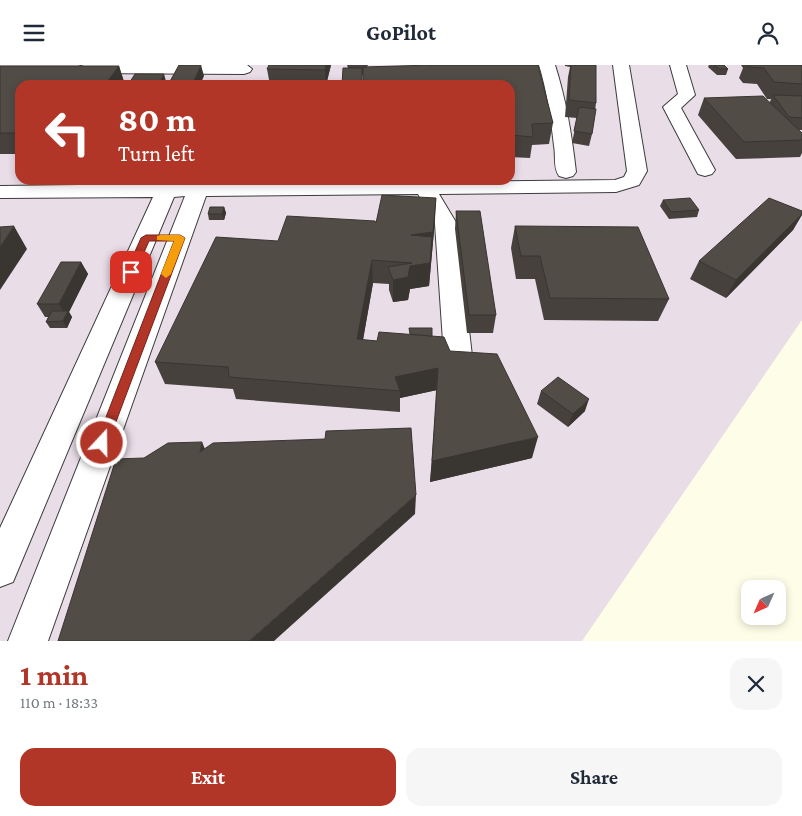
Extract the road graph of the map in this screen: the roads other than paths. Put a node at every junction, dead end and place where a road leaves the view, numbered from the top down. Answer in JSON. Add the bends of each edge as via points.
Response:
{"nodes":[{"id":1,"x":547,"y":65,"type":"edge"},
{"id":2,"x":621,"y":65,"type":"edge"},
{"id":3,"x":678,"y":65,"type":"edge"},
{"id":4,"x":221,"y":67,"type":"edge"},
{"id":5,"x":245,"y":67,"type":"edge"},
{"id":6,"x":70,"y":70,"type":"edge"},
{"id":7,"x":215,"y":80,"type":"edge"},
{"id":8,"x":240,"y":80,"type":"edge"},
{"id":9,"x":630,"y":136,"type":"junction"},
{"id":10,"x":706,"y":170,"type":"dead end"},
{"id":11,"x":515,"y":172,"type":"edge"},
{"id":12,"x":566,"y":172,"type":"junction"},
{"id":13,"x":0,"y":176,"type":"edge"},
{"id":14,"x":15,"y":176,"type":"edge"},
{"id":15,"x":515,"y":184,"type":"edge"},
{"id":16,"x":169,"y":185,"type":"edge"},
{"id":17,"x":200,"y":185,"type":"edge"},
{"id":18,"x":425,"y":185,"type":"edge"},
{"id":19,"x":0,"y":192,"type":"edge"},
{"id":20,"x":146,"y":238,"type":"junction"},
{"id":21,"x":180,"y":238,"type":"junction"},
{"id":22,"x":458,"y":356,"type":"edge"},
{"id":23,"x":109,"y":425,"type":"junction"},
{"id":24,"x":62,"y":428,"type":"junction"},
{"id":25,"x":0,"y":569,"type":"edge"},
{"id":26,"x":28,"y":641,"type":"edge"}],
"edges":[{"from":1,"to":12,"type":"street"},
{"from":2,"to":9,"type":"street"},
{"from":3,"to":10,"type":"street","via":[[687,95],[672,107]]},
{"from":4,"to":5,"type":"street"},
{"from":4,"to":6,"type":"street"},
{"from":4,"to":7,"type":"street"},
{"from":5,"to":8,"type":"street"},
{"from":9,"to":12,"type":"street","via":[[620,165],[613,169]]},
{"from":9,"to":15,"type":"street","via":[[637,171],[632,181],[616,185]]},
{"from":11,"to":12,"type":"street"},
{"from":13,"to":14,"type":"street"},
{"from":16,"to":17,"type":"street"},
{"from":16,"to":19,"type":"street"},
{"from":16,"to":20,"type":"street"},
{"from":17,"to":21,"type":"street"},
{"from":18,"to":22,"type":"street","via":[[446,224]]},
{"from":20,"to":21,"type":"street"},
{"from":20,"to":24,"type":"street"},
{"from":21,"to":23,"type":"street"},
{"from":23,"to":24,"type":"street"},
{"from":23,"to":26,"type":"street"},
{"from":24,"to":25,"type":"street"}]}
